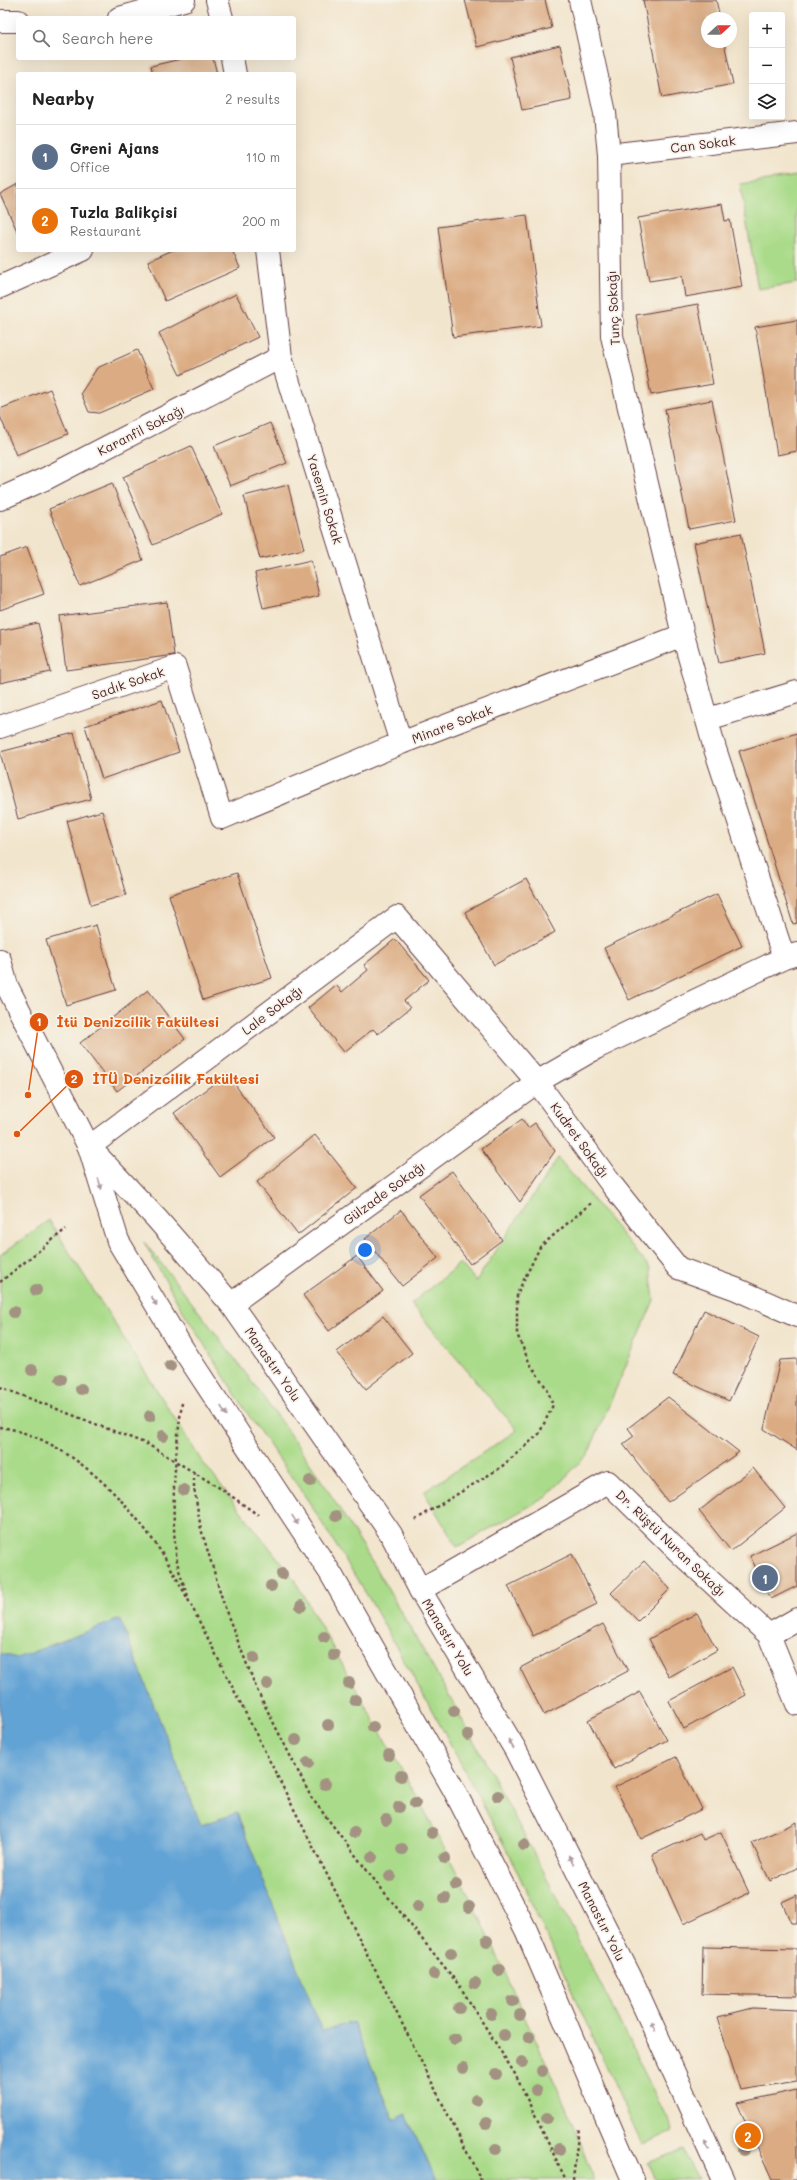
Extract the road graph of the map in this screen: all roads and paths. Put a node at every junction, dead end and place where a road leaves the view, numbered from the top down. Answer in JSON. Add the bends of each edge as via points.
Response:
{"nodes":[{"id":1,"x":184,"y":0,"type":"edge"},
{"id":2,"x":217,"y":0,"type":"edge"},
{"id":3,"x":580,"y":0,"type":"edge"},
{"id":4,"x":126,"y":16,"type":"edge"},
{"id":5,"x":221,"y":16,"type":"edge"},
{"id":6,"x":0,"y":21,"type":"edge"},
{"id":7,"x":16,"y":21,"type":"edge"},
{"id":8,"x":232,"y":60,"type":"edge"},
{"id":9,"x":235,"y":72,"type":"edge"},
{"id":10,"x":797,"y":133,"type":"edge"},
{"id":11,"x":609,"y":155,"type":"junction"},
{"id":12,"x":79,"y":252,"type":"edge"},
{"id":13,"x":268,"y":252,"type":"edge"},
{"id":14,"x":0,"y":287,"type":"edge"},
{"id":15,"x":281,"y":357,"type":"junction"},
{"id":16,"x":0,"y":499,"type":"edge"},
{"id":17,"x":683,"y":635,"type":"junction"},
{"id":18,"x":797,"y":692,"type":"edge"},
{"id":19,"x":708,"y":719,"type":"junction"},
{"id":20,"x":0,"y":726,"type":"edge"},
{"id":21,"x":401,"y":743,"type":"junction"},
{"id":22,"x":222,"y":818,"type":"joint"},
{"id":23,"x":397,"y":917,"type":"joint"},
{"id":24,"x":790,"y":956,"type":"edge"},
{"id":25,"x":0,"y":960,"type":"edge"},
{"id":26,"x":537,"y":1082,"type":"junction"},
{"id":27,"x":89,"y":1147,"type":"junction"},
{"id":28,"x":612,"y":1185,"type":"junction"},
{"id":29,"x":66,"y":1229,"type":"dead end"},
{"id":30,"x":0,"y":1282,"type":"edge"},
{"id":31,"x":231,"y":1304,"type":"junction"},
{"id":32,"x":797,"y":1316,"type":"edge"},
{"id":33,"x":0,"y":1387,"type":"edge"},
{"id":34,"x":182,"y":1403,"type":"dead end"},
{"id":35,"x":0,"y":1427,"type":"edge"},
{"id":36,"x":176,"y":1461,"type":"junction"},
{"id":37,"x":194,"y":1472,"type":"junction"},
{"id":38,"x":260,"y":1517,"type":"dead end"},
{"id":39,"x":391,"y":1534,"type":"junction"},
{"id":40,"x":420,"y":1590,"type":"junction"},
{"id":41,"x":190,"y":1603,"type":"junction"},
{"id":42,"x":797,"y":1619,"type":"edge"},
{"id":43,"x":769,"y":1635,"type":"junction"},
{"id":44,"x":797,"y":1704,"type":"edge"},
{"id":45,"x":580,"y":2121,"type":"dead end"},
{"id":46,"x":481,"y":2180,"type":"edge"},
{"id":47,"x":566,"y":2180,"type":"edge"},
{"id":48,"x":572,"y":2180,"type":"edge"},
{"id":49,"x":633,"y":2180,"type":"edge"},
{"id":50,"x":723,"y":2180,"type":"edge"}],
"edges":[{"from":1,"to":4,"type":"street"},
{"from":2,"to":5,"type":"street"},
{"from":3,"to":11,"type":"street","name":"Tunç Sokağı","via":[[605,113]]},
{"from":6,"to":7,"type":"street"},
{"from":8,"to":9,"type":"street"},
{"from":10,"to":11,"type":"street","name":"Can Sokak"},
{"from":11,"to":17,"type":"street","name":"Tunç Sokağı","via":[[612,336]]},
{"from":12,"to":14,"type":"street"},
{"from":13,"to":15,"type":"street","name":"Yasemin Sokak"},
{"from":15,"to":16,"type":"street","name":"Karanfil Sokağı","via":[[47,478]]},
{"from":15,"to":21,"type":"street","name":"Yasemin Sokak"},
{"from":17,"to":19,"type":"street","name":"Tunç Sokağı"},
{"from":17,"to":21,"type":"street","name":"Minare Sokak"},
{"from":18,"to":19,"type":"street"},
{"from":19,"to":24,"type":"street","name":"Tunç Sokağı","via":[[715,749]]},
{"from":20,"to":22,"type":"street","name":"Sadık Sokak","via":[[175,667]]},
{"from":21,"to":22,"type":"street","name":"Minare Sokak"},
{"from":23,"to":26,"type":"street","name":"Kudret Sokağı"},
{"from":23,"to":27,"type":"street","name":"Lale Sokağı"},
{"from":24,"to":26,"type":"street","name":"Gülzade Sokağı","via":[[596,1048]]},
{"from":25,"to":27,"type":"street","name":"Manastır Yolu","via":[[7,986]]},
{"from":26,"to":28,"type":"street","name":"Kudret Sokağı"},
{"from":26,"to":31,"type":"street","name":"Gülzade Sokağı"},
{"from":27,"to":31,"type":"street","name":"Manastır Yolu","via":[[157,1219]]},
{"from":27,"to":49,"type":"street","name":"Manastır Yolu","one_way":true,"via":[[118,1241],[181,1346],[331,1574],[453,1788],[526,1930]]},
{"from":28,"to":32,"type":"street","name":"Kudret Sokağı","via":[[678,1268],[736,1289]]},
{"from":28,"to":39,"type":"path","via":[[540,1247],[517,1294],[516,1334],[530,1364],[547,1389],[553,1405],[539,1434],[500,1468]]},
{"from":29,"to":30,"type":"path"},
{"from":31,"to":39,"type":"street","name":"Manastır Yolu"},
{"from":33,"to":36,"type":"path","via":[[147,1444]]},
{"from":34,"to":36,"type":"path"},
{"from":35,"to":41,"type":"path","via":[[20,1430],[60,1449],[101,1480],[135,1517],[163,1555]]},
{"from":36,"to":37,"type":"path"},
{"from":36,"to":41,"type":"path","via":[[174,1528],[177,1563]]},
{"from":37,"to":38,"type":"path"},
{"from":37,"to":47,"type":"path","via":[[194,1488],[202,1529],[226,1611],[257,1690],[311,1797],[459,1984],[515,2074]]},
{"from":39,"to":40,"type":"street","name":"Manastır Yolu"},
{"from":40,"to":43,"type":"street","name":"Dr. Rüştü Nuran Sokağı","via":[[608,1482]]},
{"from":50,"to":40,"type":"street","name":"Manastır Yolu","one_way":true,"via":[[630,1976],[515,1749]]},
{"from":41,"to":46,"type":"path"},
{"from":42,"to":43,"type":"street"},
{"from":43,"to":44,"type":"street","name":"Dr. Rüştü Nuran Sokağı"},
{"from":45,"to":48,"type":"path"}]}
